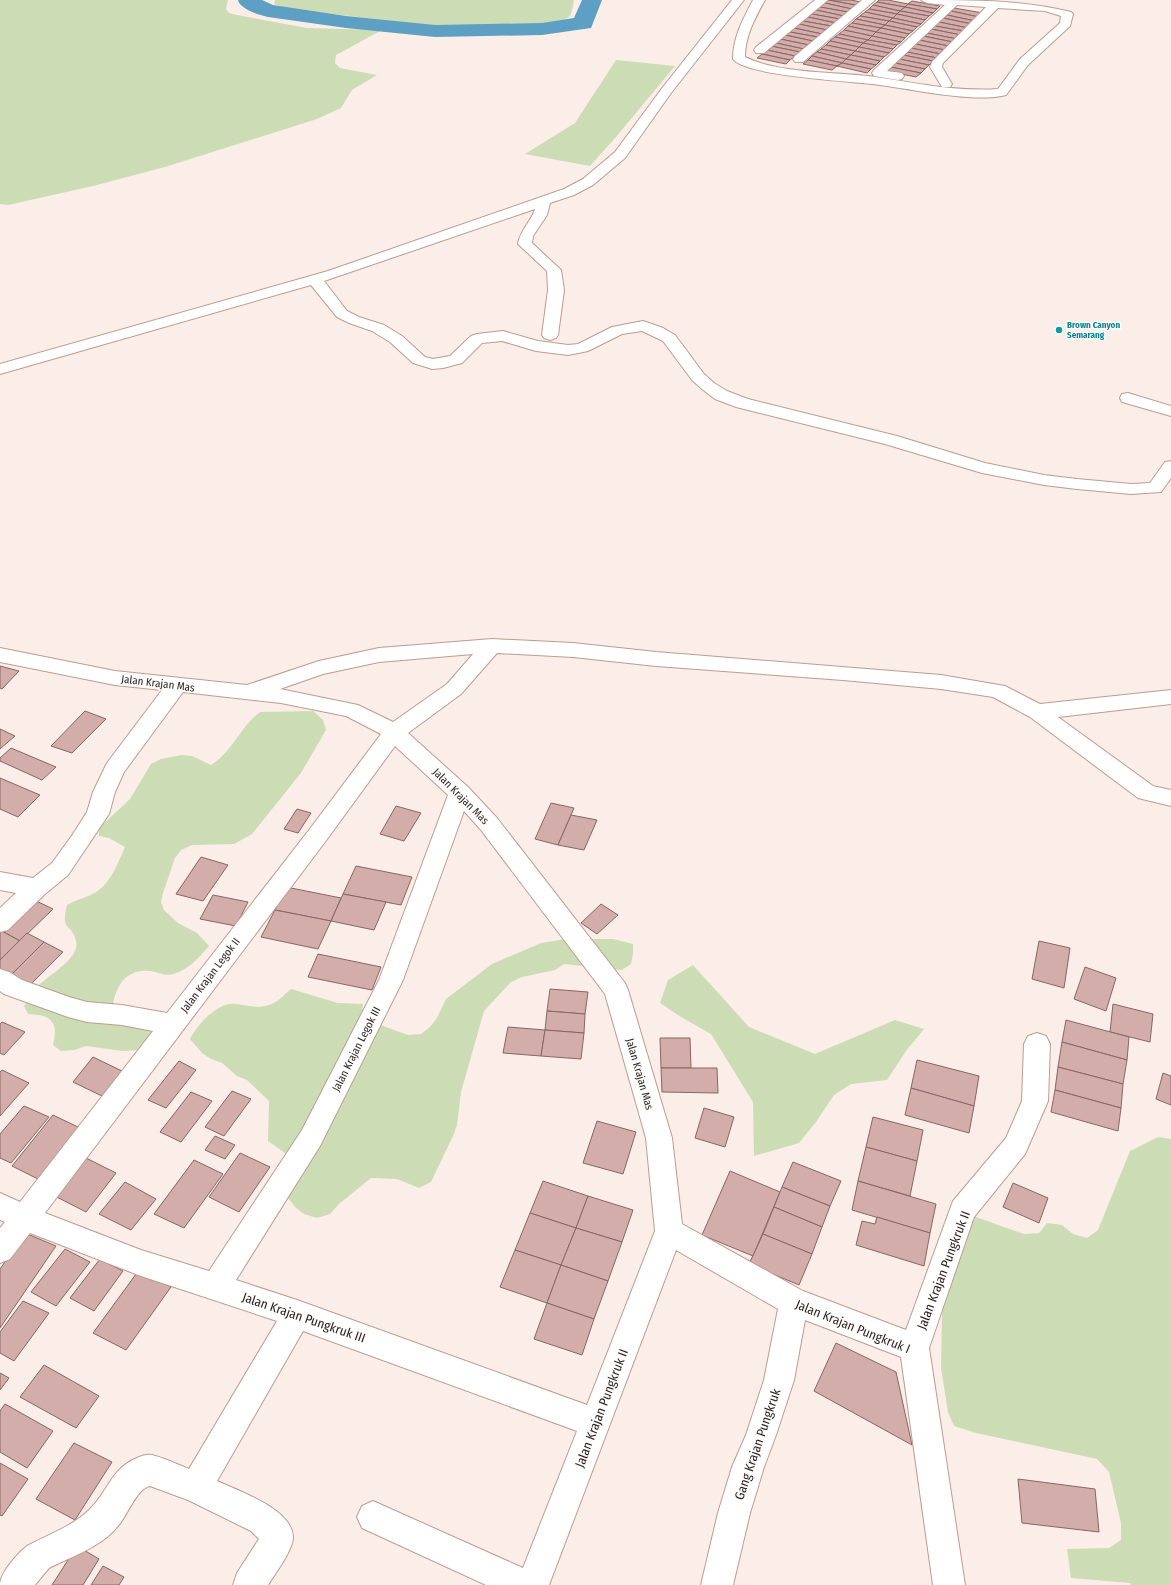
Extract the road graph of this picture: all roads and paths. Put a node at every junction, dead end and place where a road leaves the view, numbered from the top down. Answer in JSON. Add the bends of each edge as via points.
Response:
{"nodes":[{"id":1,"x":738,"y":0,"type":"edge"},
{"id":2,"x":759,"y":0,"type":"edge"},
{"id":3,"x":822,"y":0,"type":"edge"},
{"id":4,"x":869,"y":0,"type":"edge"},
{"id":5,"x":927,"y":0,"type":"edge"},
{"id":6,"x":954,"y":2,"type":"junction"},
{"id":7,"x":995,"y":5,"type":"junction"},
{"id":8,"x":760,"y":50,"type":"dead end"},
{"id":9,"x":799,"y":59,"type":"dead end"},
{"id":10,"x":950,"y":88,"type":"junction"},
{"id":11,"x":544,"y":201,"type":"junction"},
{"id":12,"x":314,"y":279,"type":"junction"},
{"id":13,"x":550,"y":334,"type":"dead end"},
{"id":14,"x":0,"y":369,"type":"edge"},
{"id":15,"x":1128,"y":398,"type":"dead end"},
{"id":16,"x":1171,"y":411,"type":"edge"},
{"id":17,"x":1171,"y":466,"type":"edge"},
{"id":18,"x":1163,"y":491,"type":"edge"},
{"id":19,"x":492,"y":646,"type":"junction"},
{"id":20,"x":2,"y":653,"type":"edge"},
{"id":21,"x":177,"y":685,"type":"junction"},
{"id":22,"x":243,"y":692,"type":"junction"},
{"id":23,"x":1171,"y":697,"type":"edge"},
{"id":24,"x":1037,"y":712,"type":"junction"},
{"id":25,"x":394,"y":732,"type":"junction"},
{"id":26,"x":460,"y":793,"type":"junction"},
{"id":27,"x":1171,"y":798,"type":"edge"},
{"id":28,"x":0,"y":881,"type":"edge"},
{"id":29,"x":37,"y":888,"type":"junction"},
{"id":30,"x":0,"y":923,"type":"edge"},
{"id":31,"x":0,"y":979,"type":"edge"},
{"id":32,"x":172,"y":1024,"type":"junction"},
{"id":33,"x":1037,"y":1044,"type":"dead end"},
{"id":34,"x":12,"y":1212,"type":"edge"},
{"id":35,"x":669,"y":1231,"type":"junction"},
{"id":36,"x":0,"y":1250,"type":"edge"},
{"id":37,"x":215,"y":1287,"type":"junction"},
{"id":38,"x":794,"y":1302,"type":"junction"},
{"id":39,"x":297,"y":1314,"type":"junction"},
{"id":40,"x":914,"y":1348,"type":"junction"},
{"id":41,"x":596,"y":1422,"type":"junction"},
{"id":42,"x":196,"y":1487,"type":"junction"},
{"id":43,"x":373,"y":1517,"type":"dead end"},
{"id":44,"x":16,"y":1585,"type":"edge"},
{"id":45,"x":249,"y":1585,"type":"edge"},
{"id":46,"x":523,"y":1585,"type":"edge"},
{"id":47,"x":533,"y":1585,"type":"edge"},
{"id":48,"x":717,"y":1585,"type":"edge"},
{"id":49,"x":948,"y":1585,"type":"edge"}],
"edges":[{"from":1,"to":11,"type":"street","via":[[620,155],[588,182]]},
{"from":2,"to":10,"type":"street","via":[[738,50],[739,59],[748,64],[799,74],[869,80],[927,90]]},
{"from":3,"to":8,"type":"street"},
{"from":4,"to":9,"type":"street"},
{"from":5,"to":6,"type":"street"},
{"from":6,"to":7,"type":"street"},
{"from":6,"to":10,"type":"street","via":[[878,73]]},
{"from":7,"to":10,"type":"street","via":[[938,62],[936,67]]},
{"from":7,"to":10,"type":"street","via":[[1045,8],[1066,14],[1066,24],[1024,62],[1002,92],[988,94]]},
{"from":11,"to":12,"type":"street"},
{"from":11,"to":13,"type":"street","via":[[540,215],[526,236],[525,244],[554,270],[556,290]]},
{"from":12,"to":14,"type":"street"},
{"from":12,"to":18,"type":"street","via":[[342,314],[378,328],[396,339],[419,360],[432,364],[456,360],[477,339],[503,336],[536,346],[568,350],[582,348],[618,330],[643,326],[669,338],[698,377],[708,386],[721,395],[742,403],[890,440],[982,468],[1051,481]]},
{"from":15,"to":16,"type":"street"},
{"from":17,"to":18,"type":"street"},
{"from":19,"to":22,"type":"street","via":[[379,655],[319,668]]},
{"from":19,"to":24,"type":"street","via":[[573,650],[941,682],[998,692]]},
{"from":19,"to":25,"type":"street","name":"Jalan Krajan Legok II","via":[[454,689]]},
{"from":20,"to":21,"type":"street","name":"Jalan Krajan Mas","via":[[115,678]]},
{"from":21,"to":22,"type":"street","name":"Jalan Krajan Mas"},
{"from":21,"to":29,"type":"street","via":[[115,769],[104,792],[98,814],[79,843],[60,869]]},
{"from":22,"to":25,"type":"street","name":"Jalan Krajan Mas","via":[[281,696],[351,710]]},
{"from":23,"to":24,"type":"street"},
{"from":24,"to":27,"type":"street","via":[[1146,792]]},
{"from":25,"to":26,"type":"street","name":"Jalan Krajan Mas"},
{"from":25,"to":32,"type":"street","name":"Jalan Krajan Legok II"},
{"from":26,"to":35,"type":"street","name":"Jalan Krajan Mas","via":[[489,824],[616,990],[659,1138]]},
{"from":26,"to":37,"type":"street","name":"Jalan Krajan Legok III","via":[[388,987],[311,1138]]},
{"from":28,"to":29,"type":"street"},
{"from":29,"to":30,"type":"street"},
{"from":31,"to":32,"type":"street","via":[[13,987],[68,1008]]},
{"from":32,"to":34,"type":"street","name":"Jalan Krajan Legok II"},
{"from":33,"to":40,"type":"street","name":"Jalan Krajan Pungkruk II","via":[[1035,1101],[1016,1146],[963,1210]]},
{"from":34,"to":36,"type":"street","name":"Jalan Krajan Legok II"},
{"from":34,"to":37,"type":"street","name":"Jalan Krajan Pungkruk III","via":[[141,1263]]},
{"from":35,"to":38,"type":"street","name":"Jalan Krajan Pungkruk I"},
{"from":35,"to":41,"type":"street","name":"Jalan Krajan Pungkruk II"},
{"from":37,"to":39,"type":"street","name":"Jalan Krajan Pungkruk III"},
{"from":38,"to":40,"type":"street","name":"Jalan Krajan Pungkruk I"},
{"from":38,"to":48,"type":"street","name":"Gang Krajan Pungkruk","via":[[779,1380],[734,1513]]},
{"from":39,"to":41,"type":"street","name":"Jalan Krajan Pungkruk III"},
{"from":39,"to":42,"type":"street"},
{"from":40,"to":49,"type":"street","name":"Jalan Krajan Pungkruk I"},
{"from":41,"to":47,"type":"street","name":"Jalan Krajan Pungkruk II"},
{"from":42,"to":44,"type":"street","via":[[150,1470],[138,1472],[132,1477],[107,1516],[81,1536],[38,1557]]},
{"from":42,"to":45,"type":"street","via":[[262,1520],[277,1536],[276,1542]]},
{"from":43,"to":46,"type":"street"}]}
